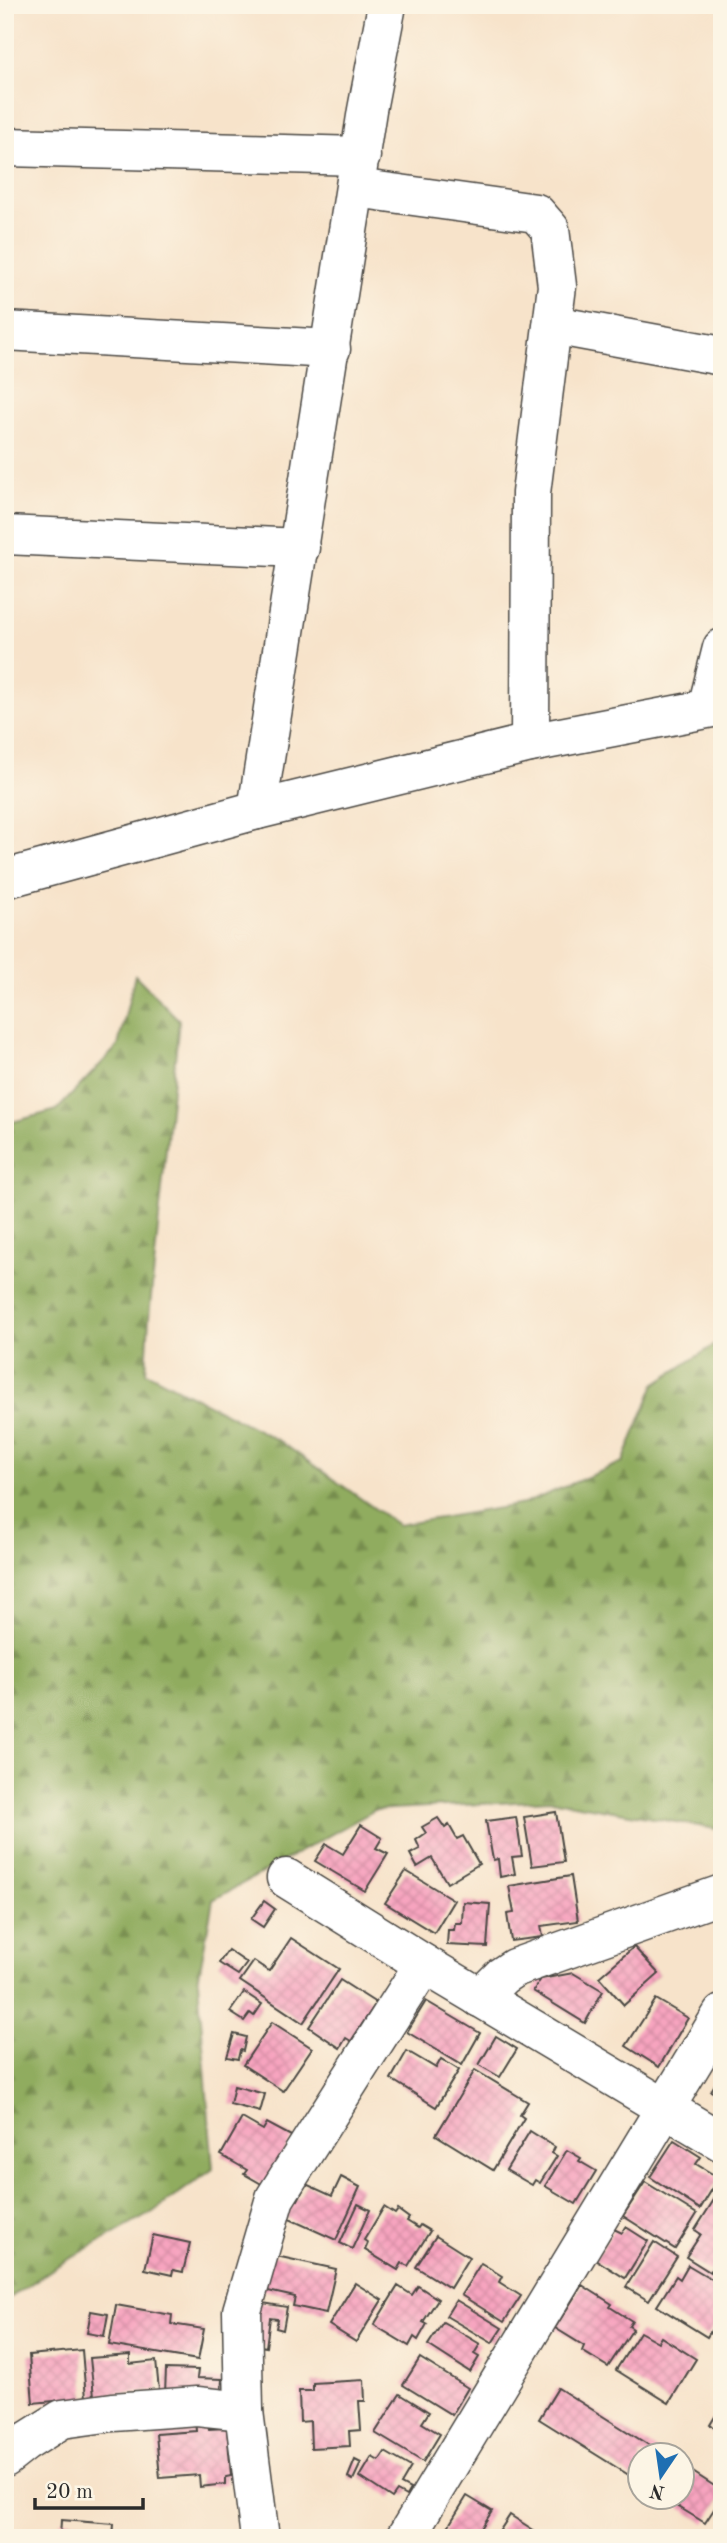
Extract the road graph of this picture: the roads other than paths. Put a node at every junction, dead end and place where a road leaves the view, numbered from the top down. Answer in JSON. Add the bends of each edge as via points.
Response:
{"nodes":[{"id":1,"x":387,"y":5,"type":"edge"},
{"id":2,"x":5,"y":147,"type":"edge"},
{"id":3,"x":358,"y":172,"type":"junction"},
{"id":4,"x":553,"y":325,"type":"junction"},
{"id":5,"x":5,"y":331,"type":"edge"},
{"id":6,"x":331,"y":349,"type":"junction"},
{"id":7,"x":722,"y":356,"type":"edge"},
{"id":8,"x":5,"y":535,"type":"edge"},
{"id":9,"x":300,"y":548,"type":"junction"},
{"id":10,"x":722,"y":648,"type":"edge"},
{"id":11,"x":714,"y":707,"type":"edge"},
{"id":12,"x":530,"y":743,"type":"junction"},
{"id":13,"x":257,"y":810,"type":"junction"},
{"id":14,"x":5,"y":879,"type":"edge"},
{"id":15,"x":286,"y":1878,"type":"dead end"},
{"id":16,"x":722,"y":1894,"type":"edge"},
{"id":17,"x":424,"y":1964,"type":"junction"},
{"id":18,"x":480,"y":1998,"type":"junction"},
{"id":19,"x":722,"y":2014,"type":"edge"},
{"id":20,"x":664,"y":2109,"type":"junction"},
{"id":21,"x":722,"y":2142,"type":"edge"},
{"id":22,"x":244,"y":2411,"type":"junction"},
{"id":23,"x":5,"y":2458,"type":"edge"},
{"id":24,"x":260,"y":2538,"type":"edge"},
{"id":25,"x":405,"y":2538,"type":"edge"}],
"edges":[{"from":1,"to":3,"type":"street"},
{"from":2,"to":3,"type":"street"},
{"from":3,"to":4,"type":"street","via":[[536,213],[550,229],[557,286]]},
{"from":3,"to":6,"type":"street"},
{"from":4,"to":7,"type":"street"},
{"from":4,"to":12,"type":"street","via":[[531,493]]},
{"from":5,"to":6,"type":"street"},
{"from":6,"to":9,"type":"street"},
{"from":8,"to":9,"type":"street"},
{"from":9,"to":13,"type":"street"},
{"from":10,"to":11,"type":"street"},
{"from":11,"to":12,"type":"street"},
{"from":12,"to":13,"type":"street"},
{"from":13,"to":14,"type":"street"},
{"from":15,"to":17,"type":"street"},
{"from":16,"to":18,"type":"street","via":[[514,1968]]},
{"from":17,"to":18,"type":"street"},
{"from":17,"to":22,"type":"street","via":[[275,2198],[242,2311]]},
{"from":18,"to":20,"type":"street"},
{"from":19,"to":20,"type":"street"},
{"from":20,"to":21,"type":"street"},
{"from":20,"to":25,"type":"street"},
{"from":22,"to":23,"type":"street","via":[[197,2406],[62,2419]]},
{"from":22,"to":24,"type":"street"}]}
